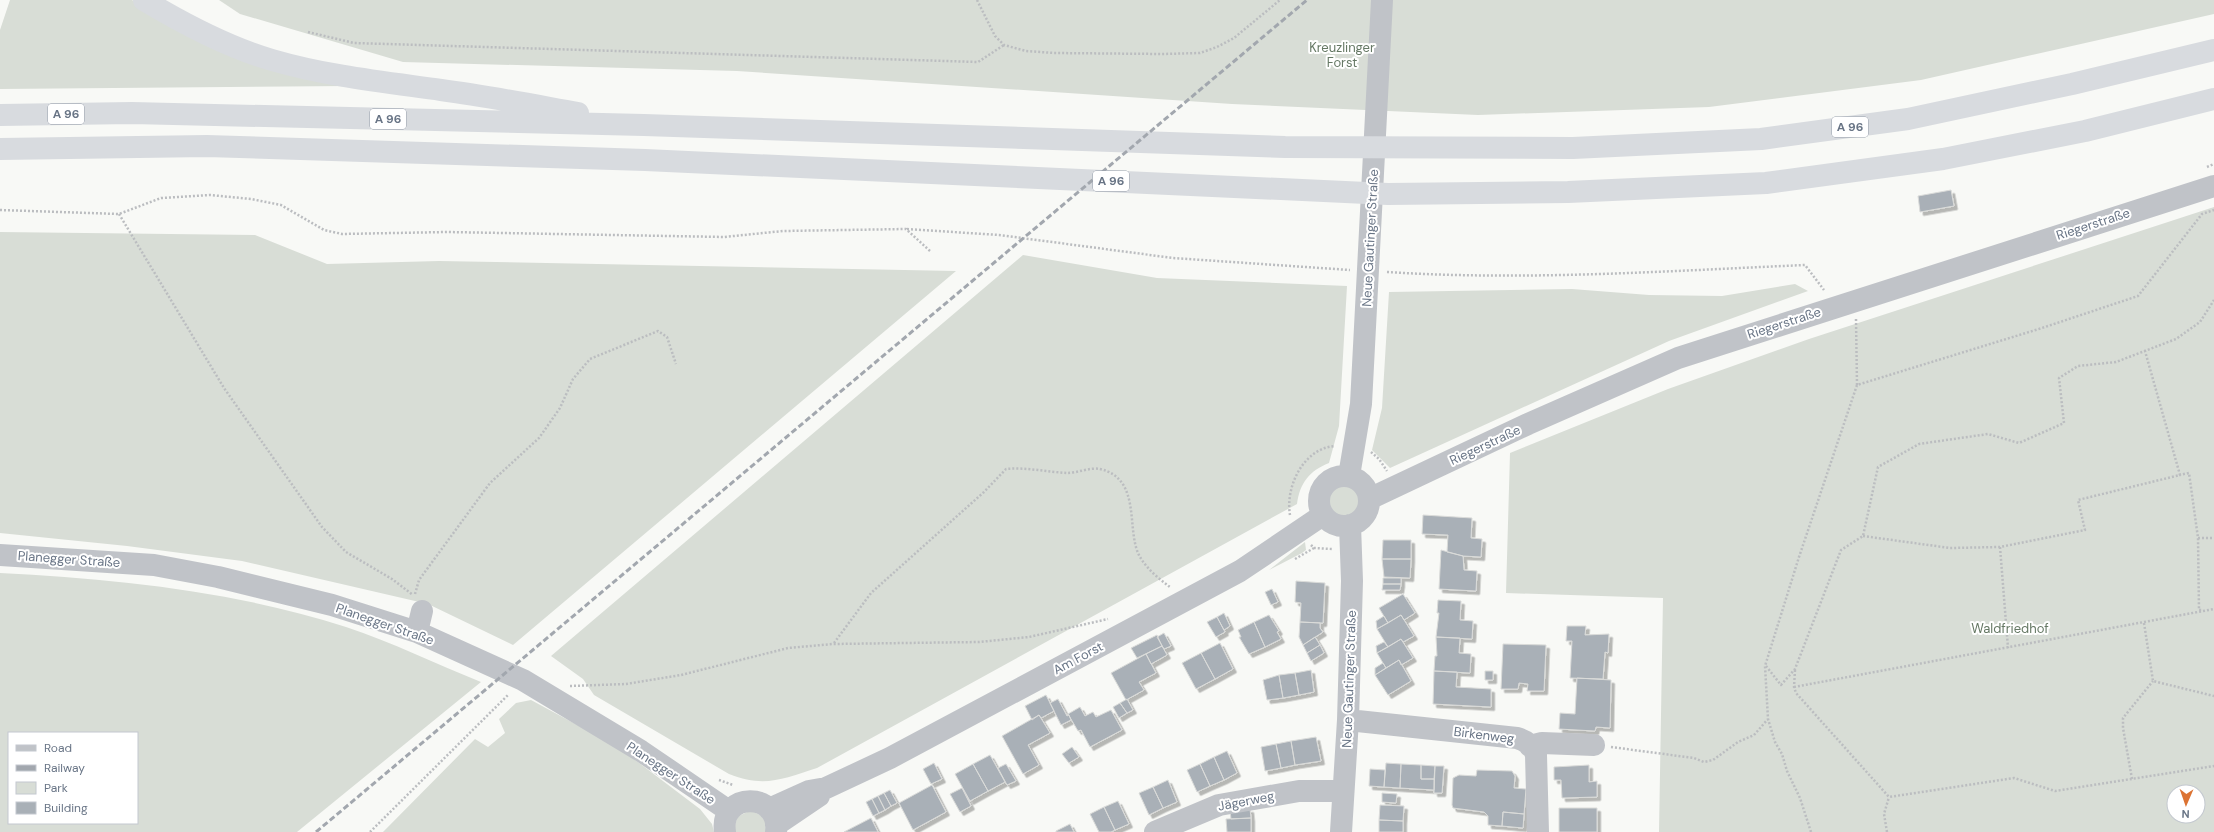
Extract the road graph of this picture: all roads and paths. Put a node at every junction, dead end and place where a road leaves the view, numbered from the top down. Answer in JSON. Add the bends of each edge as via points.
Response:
{"nodes":[{"id":1,"x":144,"y":0,"type":"edge"},
{"id":2,"x":977,"y":0,"type":"edge"},
{"id":3,"x":1280,"y":0,"type":"edge"},
{"id":4,"x":1382,"y":0,"type":"edge"},
{"id":5,"x":308,"y":32,"type":"dead end"},
{"id":6,"x":1004,"y":45,"type":"junction"},
{"id":7,"x":2214,"y":50,"type":"edge"},
{"id":8,"x":2214,"y":99,"type":"edge"},
{"id":9,"x":0,"y":115,"type":"edge"},
{"id":10,"x":644,"y":125,"type":"junction"},
{"id":11,"x":0,"y":149,"type":"edge"},
{"id":12,"x":2214,"y":186,"type":"edge"},
{"id":13,"x":0,"y":210,"type":"edge"},
{"id":14,"x":2214,"y":210,"type":"edge"},
{"id":15,"x":119,"y":214,"type":"junction"},
{"id":16,"x":906,"y":229,"type":"junction"},
{"id":17,"x":930,"y":251,"type":"dead end"},
{"id":18,"x":1369,"y":262,"type":"junction"},
{"id":19,"x":1824,"y":290,"type":"dead end"},
{"id":20,"x":1856,"y":300,"type":"junction"},
{"id":21,"x":2214,"y":300,"type":"edge"},
{"id":22,"x":2145,"y":351,"type":"junction"},
{"id":23,"x":676,"y":364,"type":"dead end"},
{"id":24,"x":1858,"y":385,"type":"junction"},
{"id":25,"x":1349,"y":476,"type":"junction"},
{"id":26,"x":1369,"y":499,"type":"junction"},
{"id":27,"x":2078,"y":500,"type":"junction"},
{"id":28,"x":1323,"y":515,"type":"junction"},
{"id":29,"x":1350,"y":525,"type":"junction"},
{"id":30,"x":1300,"y":531,"type":"junction"},
{"id":31,"x":1863,"y":536,"type":"junction"},
{"id":32,"x":2198,"y":538,"type":"junction"},
{"id":33,"x":2214,"y":538,"type":"edge"},
{"id":34,"x":2000,"y":547,"type":"junction"},
{"id":35,"x":1336,"y":550,"type":"dead end"},
{"id":36,"x":0,"y":555,"type":"edge"},
{"id":37,"x":1171,"y":588,"type":"dead end"},
{"id":38,"x":2214,"y":608,"type":"edge"},
{"id":39,"x":422,"y":611,"type":"dead end"},
{"id":40,"x":1111,"y":618,"type":"dead end"},
{"id":41,"x":2144,"y":623,"type":"junction"},
{"id":42,"x":417,"y":632,"type":"junction"},
{"id":43,"x":833,"y":644,"type":"junction"},
{"id":44,"x":2008,"y":648,"type":"junction"},
{"id":45,"x":1765,"y":666,"type":"junction"},
{"id":46,"x":1795,"y":669,"type":"junction"},
{"id":47,"x":523,"y":680,"type":"junction"},
{"id":48,"x":2152,"y":681,"type":"junction"},
{"id":49,"x":1794,"y":687,"type":"junction"},
{"id":50,"x":573,"y":690,"type":"dead end"},
{"id":51,"x":2214,"y":696,"type":"edge"},
{"id":52,"x":1768,"y":719,"type":"junction"},
{"id":53,"x":1348,"y":720,"type":"junction"},
{"id":54,"x":1594,"y":745,"type":"joint"},
{"id":55,"x":1530,"y":746,"type":"junction"},
{"id":56,"x":2214,"y":766,"type":"edge"},
{"id":57,"x":716,"y":778,"type":"dead end"},
{"id":58,"x":2132,"y":779,"type":"junction"},
{"id":59,"x":737,"y":786,"type":"dead end"},
{"id":60,"x":1343,"y":791,"type":"junction"},
{"id":61,"x":1889,"y":798,"type":"junction"},
{"id":62,"x":729,"y":811,"type":"junction"},
{"id":63,"x":774,"y":822,"type":"edge"},
{"id":64,"x":370,"y":832,"type":"edge"},
{"id":65,"x":725,"y":832,"type":"edge"},
{"id":66,"x":1155,"y":832,"type":"edge"},
{"id":67,"x":1341,"y":832,"type":"edge"},
{"id":68,"x":1538,"y":832,"type":"edge"},
{"id":69,"x":1811,"y":832,"type":"edge"},
{"id":70,"x":1887,"y":832,"type":"edge"}],
"edges":[{"from":1,"to":10,"type":"highway","via":[[176,20],[215,38],[271,60],[327,74],[518,102]]},
{"from":2,"to":6,"type":"path","via":[[996,36]]},
{"from":3,"to":6,"type":"path","via":[[1234,38],[1200,53],[1054,53],[1026,51]]},
{"from":4,"to":18,"type":"street","name":"Neue Gautinger Straße"},
{"from":5,"to":6,"type":"path","via":[[354,43],[978,62]]},
{"from":7,"to":10,"type":"highway","number":"A 96","via":[[1908,119],[1761,138],[1573,148],[1285,147]]},
{"from":8,"to":11,"type":"highway","number":"A 96","via":[[2085,131],[1943,160],[1766,183],[1568,192],[1388,194],[645,160],[215,146]]},
{"from":9,"to":10,"type":"highway","number":"A 96","via":[[132,113]]},
{"from":12,"to":20,"type":"street","name":"Riegerstraße"},
{"from":13,"to":15,"type":"path"},
{"from":14,"to":24,"type":"path","via":[[2202,214],[2138,296]]},
{"from":15,"to":16,"type":"path","via":[[160,198],[210,195],[251,198],[281,205],[324,230],[342,234],[447,232],[724,237],[783,231]]},
{"from":15,"to":23,"type":"path","via":[[224,388],[322,527],[346,552],[392,579],[414,597],[419,580],[490,483],[539,438],[560,408],[573,379],[590,359],[658,331],[667,337]]},
{"from":16,"to":17,"type":"path"},
{"from":16,"to":18,"type":"path","via":[[999,235],[1173,258]]},
{"from":18,"to":19,"type":"path","via":[[1448,276],[1588,274],[1805,265]]},
{"from":18,"to":25,"type":"street","name":"Neue Gautinger Straße","via":[[1361,404]]},
{"from":20,"to":24,"type":"path"},
{"from":20,"to":26,"type":"street","name":"Riegerstraße","via":[[1678,358],[1528,424]]},
{"from":21,"to":22,"type":"path","via":[[2200,322],[2176,339]]},
{"from":22,"to":27,"type":"path","via":[[2180,475]]},
{"from":22,"to":31,"type":"path","via":[[2116,362],[2078,366],[2059,378],[2064,422],[2019,443],[1988,434],[1920,444],[1878,467]]},
{"from":24,"to":45,"type":"path"},
{"from":25,"to":26,"type":"street","via":[[1363,484]]},
{"from":25,"to":28,"type":"street","via":[[1340,475],[1332,478],[1320,490],[1319,507]]},
{"from":26,"to":29,"type":"street","via":[[1364,515],[1358,522]]},
{"from":27,"to":32,"type":"path","via":[[2189,473]]},
{"from":27,"to":34,"type":"path","via":[[2084,530]]},
{"from":28,"to":29,"type":"street","via":[[1335,524]]},
{"from":28,"to":30,"type":"street","name":"Am Forst"},
{"from":29,"to":53,"type":"street","name":"Neue Gautinger Straße","via":[[1352,581]]},
{"from":30,"to":35,"type":"path","via":[[1314,548]]},
{"from":30,"to":63,"type":"street","name":"Am Forst","via":[[1240,571],[890,758],[826,788],[809,791]]},
{"from":31,"to":34,"type":"path","via":[[1950,548]]},
{"from":31,"to":46,"type":"path","via":[[1841,550]]},
{"from":32,"to":33,"type":"path"},
{"from":32,"to":38,"type":"path","via":[[2199,610]]},
{"from":34,"to":44,"type":"path"},
{"from":36,"to":42,"type":"street","name":"Planegger Straße","via":[[154,565],[218,577],[332,605]]},
{"from":37,"to":43,"type":"path","via":[[1139,557],[1130,504],[1124,485],[1115,475],[1099,468],[1071,473],[1006,469],[871,593]]},
{"from":38,"to":41,"type":"path"},
{"from":39,"to":42,"type":"street"},
{"from":40,"to":43,"type":"path","via":[[1029,637],[979,642]]},
{"from":41,"to":44,"type":"path"},
{"from":41,"to":48,"type":"path"},
{"from":42,"to":47,"type":"street","name":"Planegger Straße"},
{"from":43,"to":50,"type":"path","via":[[788,648],[681,674],[626,684],[567,686]]},
{"from":44,"to":49,"type":"path"},
{"from":45,"to":46,"type":"path","via":[[1782,685]]},
{"from":45,"to":52,"type":"path"},
{"from":46,"to":49,"type":"path"},
{"from":47,"to":62,"type":"street","name":"Planegger Straße","via":[[641,752]]},
{"from":47,"to":64,"type":"path"},
{"from":48,"to":51,"type":"path"},
{"from":48,"to":58,"type":"path","via":[[2124,718],[2123,728]]},
{"from":49,"to":61,"type":"path","via":[[1796,693]]},
{"from":52,"to":54,"type":"path","via":[[1754,735],[1738,742],[1713,760],[1704,762],[1687,757]]},
{"from":52,"to":69,"type":"path"},
{"from":53,"to":55,"type":"street","name":"Birkenweg","via":[[1517,738]]},
{"from":53,"to":60,"type":"street","name":"Neue Gautinger Straße"},
{"from":54,"to":55,"type":"street","via":[[1542,743]]},
{"from":55,"to":68,"type":"street","name":"Birkenweg","via":[[1536,754]]},
{"from":56,"to":58,"type":"path"},
{"from":57,"to":59,"type":"path"},
{"from":58,"to":61,"type":"path","via":[[2055,790],[2014,778]]},
{"from":60,"to":66,"type":"street","name":"Jägerweg","via":[[1298,791],[1219,805]]},
{"from":60,"to":67,"type":"street","name":"Neue Gautinger Straße"},
{"from":61,"to":70,"type":"path","via":[[1884,814]]},
{"from":62,"to":63,"type":"street","name":"Planegger Straße","via":[[739,803],[760,802]]},
{"from":62,"to":65,"type":"street","name":"Planegger Straße","via":[[725,818]]}]}
